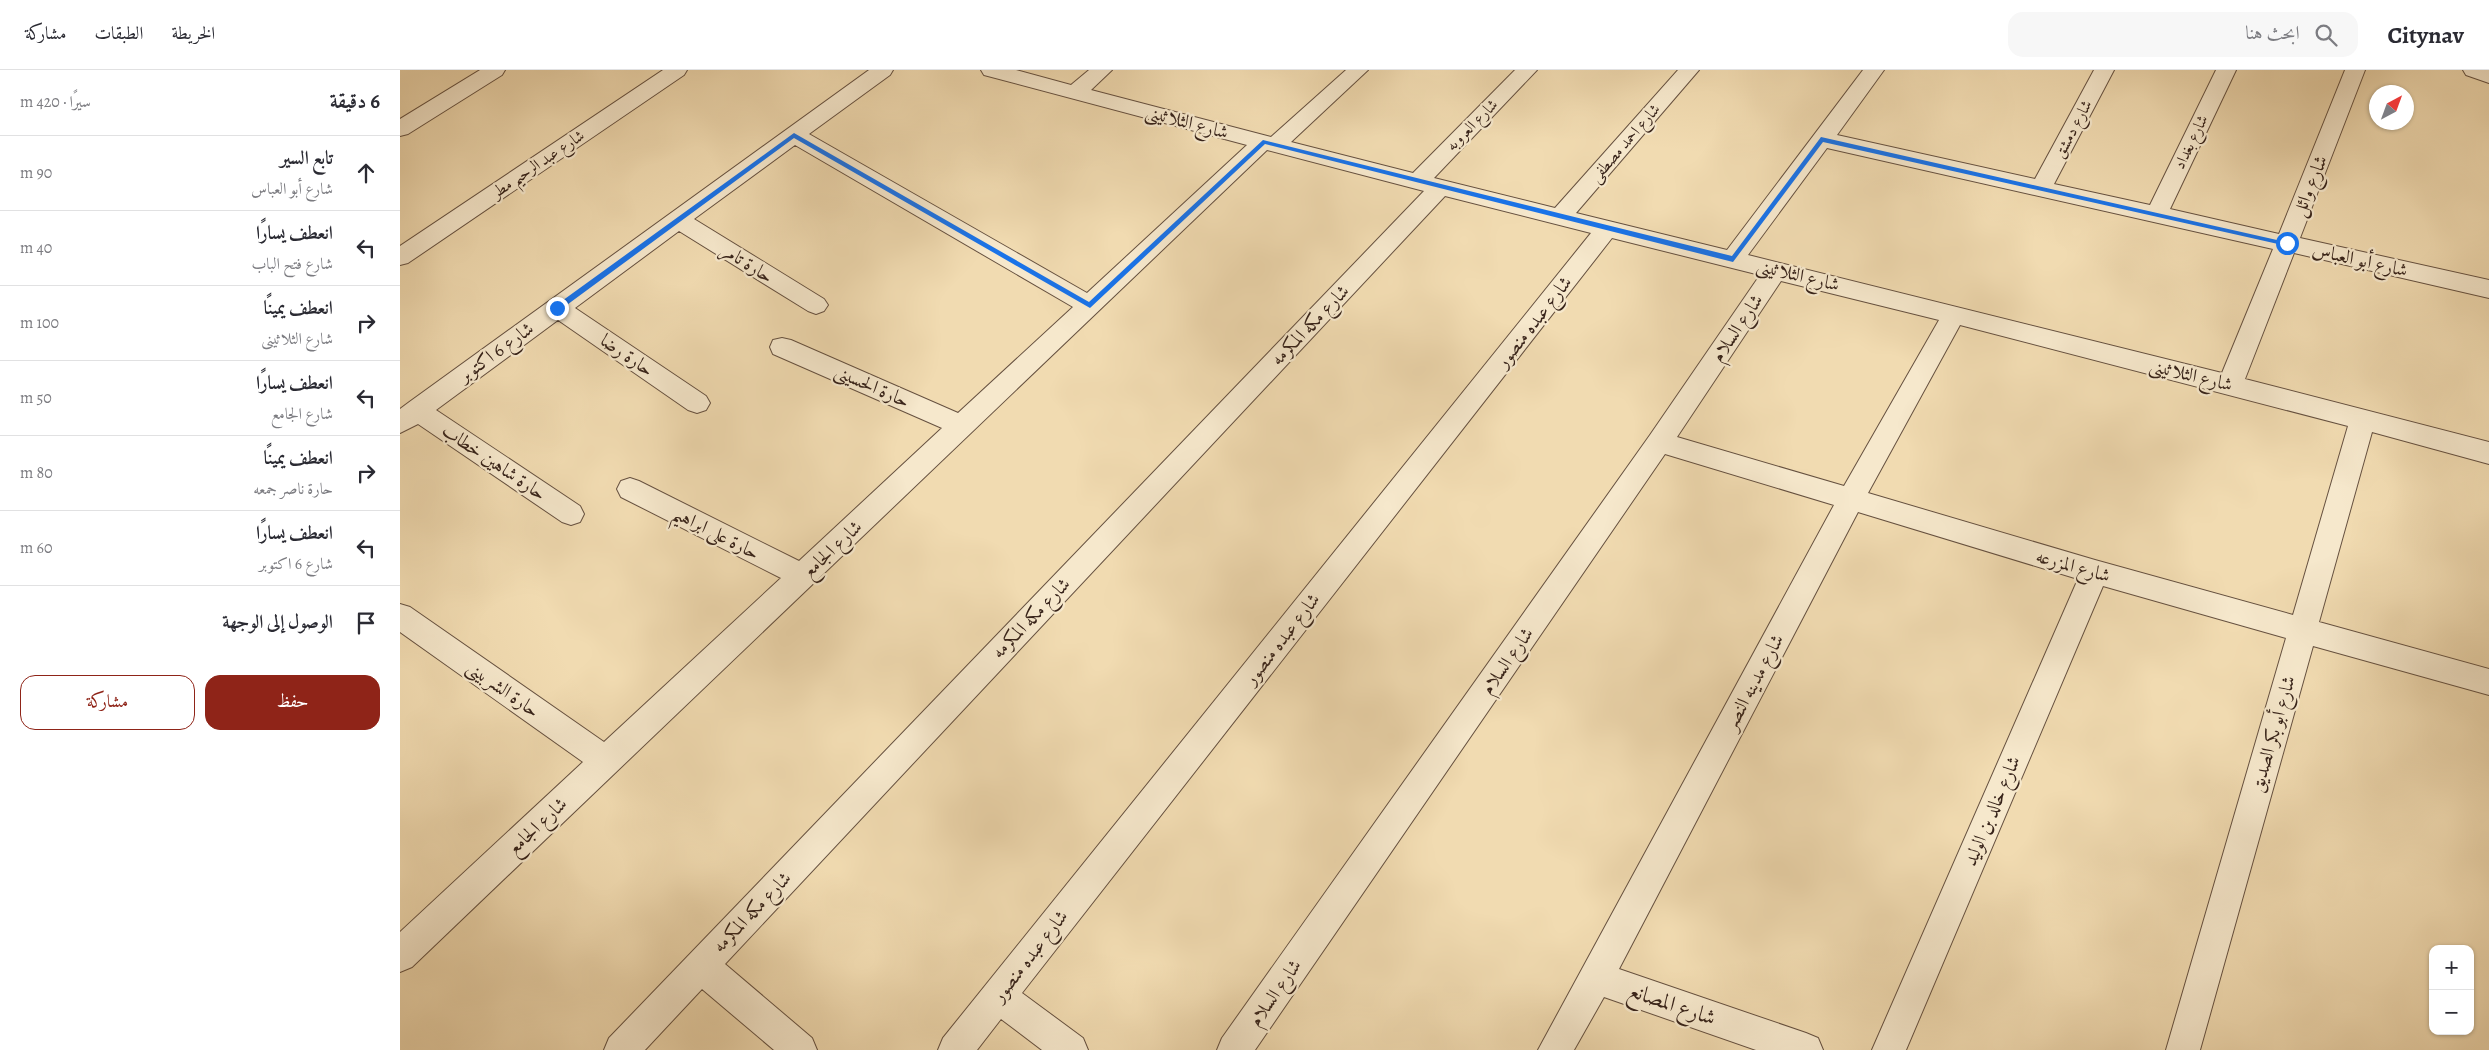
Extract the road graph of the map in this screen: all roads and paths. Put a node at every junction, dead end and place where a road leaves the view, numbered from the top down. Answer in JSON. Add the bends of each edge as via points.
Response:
{"nodes":[{"id":1,"x":495,"y":70,"type":"edge"},
{"id":2,"x":677,"y":70,"type":"edge"},
{"id":3,"x":884,"y":70,"type":"edge"},
{"id":4,"x":991,"y":70,"type":"edge"},
{"id":5,"x":1102,"y":70,"type":"edge"},
{"id":6,"x":1358,"y":70,"type":"edge"},
{"id":7,"x":1527,"y":70,"type":"edge"},
{"id":8,"x":1689,"y":70,"type":"edge"},
{"id":9,"x":1874,"y":70,"type":"edge"},
{"id":10,"x":2104,"y":70,"type":"edge"},
{"id":11,"x":2226,"y":70,"type":"edge"},
{"id":12,"x":2355,"y":70,"type":"edge"},
{"id":13,"x":2474,"y":70,"type":"edge"},
{"id":14,"x":2489,"y":76,"type":"edge"},
{"id":15,"x":1074,"y":93,"type":"junction"},
{"id":16,"x":400,"y":129,"type":"edge"},
{"id":17,"x":794,"y":135,"type":"junction"},
{"id":18,"x":1821,"y":139,"type":"junction"},
{"id":19,"x":1269,"y":143,"type":"junction"},
{"id":20,"x":1430,"y":184,"type":"junction"},
{"id":21,"x":2042,"y":188,"type":"junction"},
{"id":22,"x":2156,"y":213,"type":"junction"},
{"id":23,"x":1561,"y":216,"type":"junction"},
{"id":24,"x":678,"y":220,"type":"junction"},
{"id":25,"x":1608,"y":228,"type":"junction"},
{"id":26,"x":2287,"y":243,"type":"junction"},
{"id":27,"x":400,"y":257,"type":"edge"},
{"id":28,"x":1733,"y":259,"type":"junction"},
{"id":29,"x":1776,"y":270,"type":"junction"},
{"id":30,"x":2489,"y":289,"type":"edge"},
{"id":31,"x":816,"y":305,"type":"dead end"},
{"id":32,"x":1090,"y":306,"type":"junction"},
{"id":33,"x":557,"y":308,"type":"junction"},
{"id":34,"x":1954,"y":314,"type":"junction"},
{"id":35,"x":782,"y":347,"type":"dead end"},
{"id":36,"x":2230,"y":385,"type":"junction"},
{"id":37,"x":697,"y":403,"type":"dead end"},
{"id":38,"x":409,"y":416,"type":"edge"},
{"id":39,"x":2363,"y":419,"type":"junction"},
{"id":40,"x":962,"y":426,"type":"junction"},
{"id":41,"x":1659,"y":442,"type":"junction"},
{"id":42,"x":2489,"y":453,"type":"edge"},
{"id":43,"x":630,"y":489,"type":"dead end"},
{"id":44,"x":1850,"y":501,"type":"junction"},
{"id":45,"x":571,"y":514,"type":"dead end"},
{"id":46,"x":2095,"y":572,"type":"junction"},
{"id":47,"x":802,"y":576,"type":"junction"},
{"id":48,"x":400,"y":616,"type":"edge"},
{"id":49,"x":2303,"y":630,"type":"junction"},
{"id":50,"x":2489,"y":682,"type":"edge"},
{"id":51,"x":606,"y":761,"type":"junction"},
{"id":52,"x":400,"y":955,"type":"edge"},
{"id":53,"x":701,"y":966,"type":"junction"},
{"id":54,"x":1596,"y":978,"type":"junction"},
{"id":55,"x":998,"y":996,"type":"junction"},
{"id":56,"x":621,"y":1050,"type":"edge"},
{"id":57,"x":800,"y":1050,"type":"edge"},
{"id":58,"x":955,"y":1050,"type":"edge"},
{"id":59,"x":1071,"y":1050,"type":"edge"},
{"id":60,"x":1234,"y":1050,"type":"edge"},
{"id":61,"x":1555,"y":1050,"type":"edge"},
{"id":62,"x":1806,"y":1050,"type":"edge"},
{"id":63,"x":1889,"y":1050,"type":"edge"},
{"id":64,"x":2183,"y":1050,"type":"edge"}],
"edges":[{"from":1,"to":16,"type":"street"},
{"from":2,"to":27,"type":"street","name":"شارع عبد الرحيم مطر"},
{"from":3,"to":17,"type":"street","name":"شارع 6 اكتوبر"},
{"from":4,"to":15,"type":"street","name":"شارع الثلاثينى"},
{"from":5,"to":15,"type":"street"},
{"from":6,"to":19,"type":"street","name":"شارع الجامع"},
{"from":7,"to":20,"type":"street","name":"شارع العروبه"},
{"from":8,"to":23,"type":"street","name":"شارع احمد مصطفى"},
{"from":9,"to":18,"type":"street"},
{"from":10,"to":21,"type":"street","name":"شارع دمشق"},
{"from":11,"to":22,"type":"street","name":"شارع بغداد"},
{"from":12,"to":26,"type":"street","name":"شارع وائل"},
{"from":13,"to":14,"type":"street"},
{"from":15,"to":19,"type":"street","name":"شارع الثلاثينى"},
{"from":17,"to":24,"type":"street","name":"شارع 6 اكتوبر"},
{"from":17,"to":32,"type":"street"},
{"from":18,"to":21,"type":"street","name":"شارع أبو العباس"},
{"from":18,"to":28,"type":"street"},
{"from":19,"to":20,"type":"street","name":"شارع الثلاثينى"},
{"from":19,"to":32,"type":"street","name":"شارع الجامع"},
{"from":20,"to":23,"type":"street","name":"شارع الثلاثينى"},
{"from":20,"to":53,"type":"street","name":"شارع مكه المكرمه"},
{"from":21,"to":22,"type":"street","name":"شارع أبو العباس"},
{"from":22,"to":26,"type":"street","name":"شارع أبو العباس"},
{"from":23,"to":25,"type":"street","name":"شارع الثلاثينى"},
{"from":24,"to":31,"type":"street","name":"حارة تامر"},
{"from":24,"to":33,"type":"street","name":"شارع 6 اكتوبر"},
{"from":25,"to":28,"type":"street","name":"شارع الثلاثينى"},
{"from":25,"to":55,"type":"street","name":"شارع عبده منصور"},
{"from":26,"to":30,"type":"street","name":"شارع أبو العباس"},
{"from":26,"to":36,"type":"street","name":"شارع وائل"},
{"from":28,"to":29,"type":"street","name":"شارع الثلاثينى"},
{"from":29,"to":34,"type":"street","name":"شارع الثلاثينى"},
{"from":29,"to":41,"type":"street","name":"شارع السلام"},
{"from":32,"to":40,"type":"street","name":"شارع الجامع"},
{"from":33,"to":37,"type":"street","name":"حارة رضا"},
{"from":33,"to":38,"type":"street","name":"شارع 6 اكتوبر"},
{"from":34,"to":36,"type":"street","name":"شارع الثلاثينى"},
{"from":34,"to":44,"type":"street","name":"شارع مدينه النصر"},
{"from":35,"to":40,"type":"street","name":"حارة الحسينى"},
{"from":36,"to":39,"type":"street","name":"شارع الثلاثينى"},
{"from":38,"to":45,"type":"street","name":"حارة شاهين خطاب"},
{"from":39,"to":42,"type":"street","name":"شارع الثلاثينى"},
{"from":39,"to":49,"type":"street","name":"شارع أبو بكر الصديق"},
{"from":40,"to":47,"type":"street","name":"شارع الجامع"},
{"from":41,"to":44,"type":"street","name":"شارع المزرعه"},
{"from":41,"to":60,"type":"street","name":"شارع السلام"},
{"from":43,"to":47,"type":"street","name":"حارة على ابراهيم"},
{"from":44,"to":46,"type":"street","name":"شارع المزرعه"},
{"from":44,"to":54,"type":"street","name":"شارع مدينه النصر"},
{"from":46,"to":49,"type":"street","name":"شارع المزرعه"},
{"from":46,"to":63,"type":"street","name":"شارع خالد بن الوليد"},
{"from":47,"to":51,"type":"street","name":"شارع الجامع"},
{"from":48,"to":51,"type":"street","name":"حارة الشربينى"},
{"from":49,"to":50,"type":"street","name":"شارع المزرعه"},
{"from":49,"to":64,"type":"street","name":"شارع أبو بكر الصديق"},
{"from":51,"to":52,"type":"street","name":"شارع الجامع"},
{"from":53,"to":56,"type":"street","name":"شارع مكه المكرمه"},
{"from":53,"to":57,"type":"street"},
{"from":54,"to":61,"type":"street","name":"شارع مدينه النصر"},
{"from":54,"to":62,"type":"street","name":"شارع المصانع"},
{"from":55,"to":58,"type":"street","name":"شارع عبده منصور"},
{"from":55,"to":59,"type":"street"}]}
